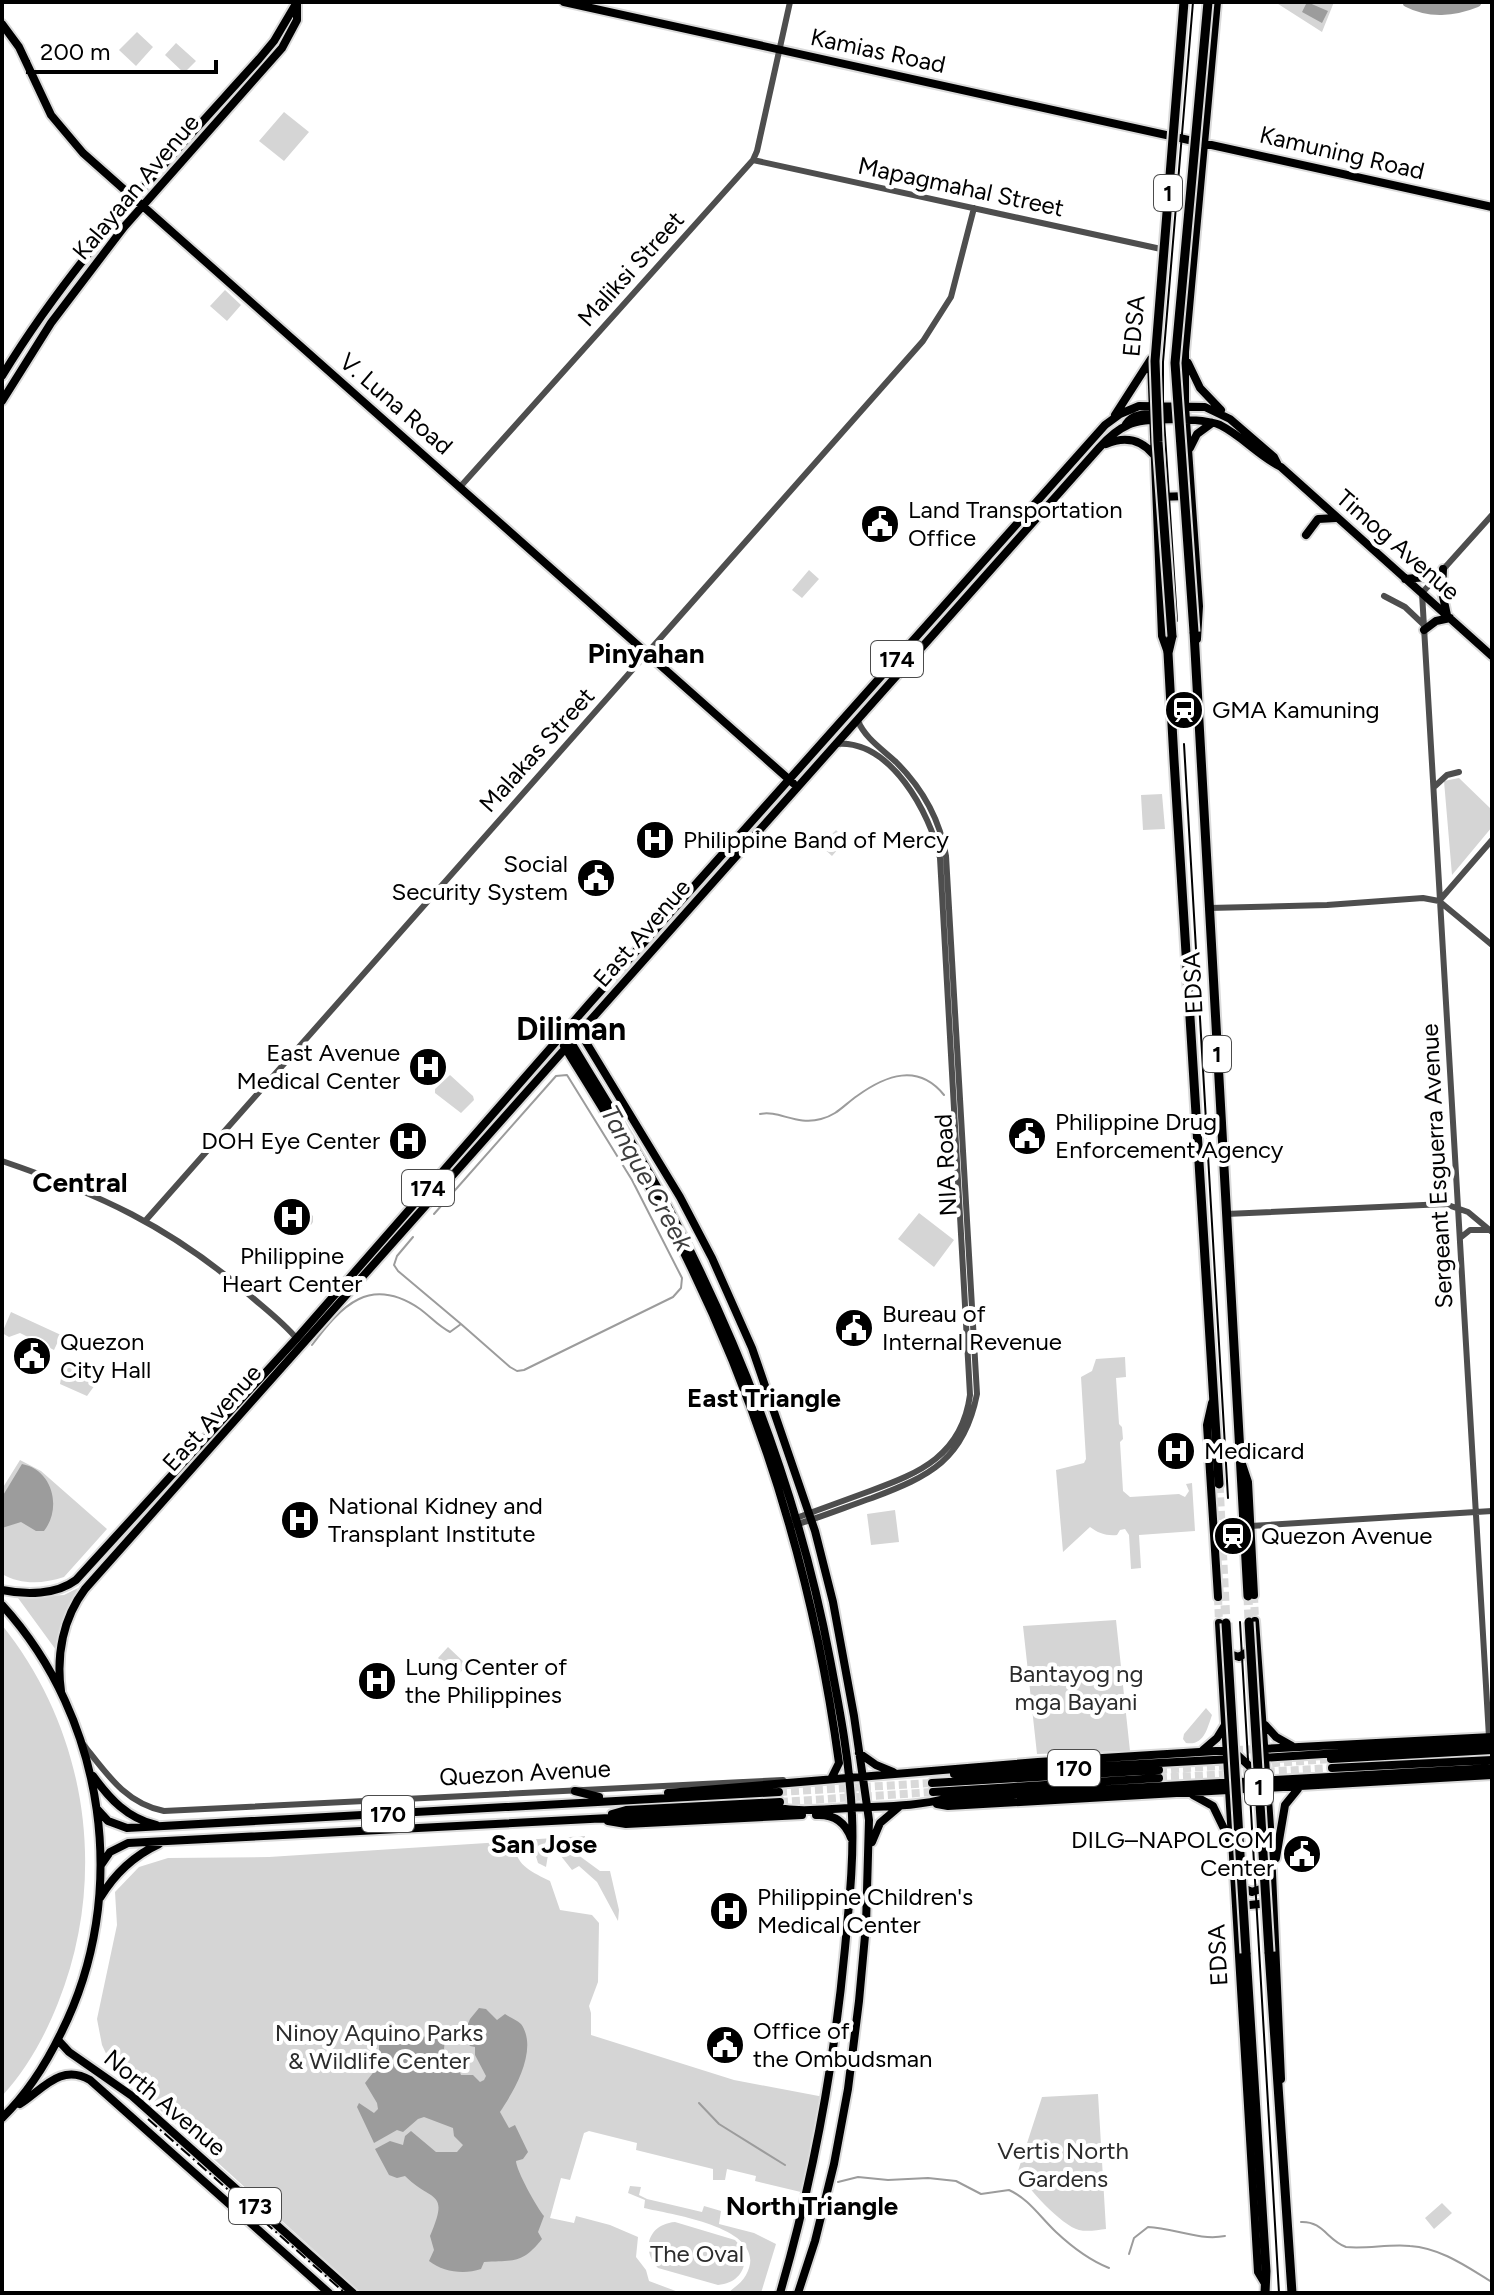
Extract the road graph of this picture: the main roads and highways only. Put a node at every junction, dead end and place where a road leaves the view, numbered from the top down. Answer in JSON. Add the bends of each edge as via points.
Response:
{"nodes":[{"id":1,"x":564,"y":2,"type":"edge"},
{"id":2,"x":1182,"y":2,"type":"edge"},
{"id":3,"x":1208,"y":2,"type":"edge"},
{"id":4,"x":1217,"y":2,"type":"edge"},
{"id":5,"x":2,"y":24,"type":"edge"},
{"id":6,"x":1170,"y":136,"type":"junction"},
{"id":7,"x":1183,"y":139,"type":"joint"},
{"id":8,"x":1206,"y":143,"type":"junction"},
{"id":9,"x":135,"y":198,"type":"junction"},
{"id":10,"x":143,"y":204,"type":"junction"},
{"id":11,"x":1492,"y":207,"type":"edge"},
{"id":12,"x":1185,"y":352,"type":"junction"},
{"id":13,"x":1151,"y":358,"type":"junction"},
{"id":14,"x":2,"y":376,"type":"edge"},
{"id":15,"x":2,"y":401,"type":"edge"},
{"id":16,"x":1185,"y":406,"type":"junction"},
{"id":17,"x":1152,"y":414,"type":"junction"},
{"id":18,"x":1230,"y":419,"type":"junction"},
{"id":19,"x":1111,"y":421,"type":"junction"},
{"id":20,"x":1186,"y":421,"type":"junction"},
{"id":21,"x":1212,"y":423,"type":"junction"},
{"id":22,"x":1099,"y":448,"type":"junction"},
{"id":23,"x":1154,"y":456,"type":"junction"},
{"id":24,"x":1189,"y":456,"type":"junction"},
{"id":25,"x":1278,"y":465,"type":"junction"},
{"id":26,"x":1191,"y":496,"type":"junction"},
{"id":27,"x":1157,"y":497,"type":"junction"},
{"id":28,"x":1336,"y":518,"type":"junction"},
{"id":29,"x":1306,"y":535,"type":"dead end"},
{"id":30,"x":1405,"y":579,"type":"junction"},
{"id":31,"x":1449,"y":617,"type":"junction"},
{"id":32,"x":1424,"y":627,"type":"road end"},
{"id":33,"x":1194,"y":652,"type":"junction"},
{"id":34,"x":1168,"y":653,"type":"junction"},
{"id":35,"x":1492,"y":656,"type":"edge"},
{"id":36,"x":789,"y":780,"type":"junction"},
{"id":37,"x":797,"y":787,"type":"junction"},
{"id":38,"x":574,"y":1021,"type":"junction"},
{"id":39,"x":581,"y":1032,"type":"junction"},
{"id":40,"x":562,"y":1035,"type":"junction"},
{"id":41,"x":569,"y":1046,"type":"junction"},
{"id":42,"x":653,"y":1152,"type":"junction"},
{"id":43,"x":640,"y":1159,"type":"junction"},
{"id":44,"x":1212,"y":1402,"type":"junction"},
{"id":45,"x":1240,"y":1456,"type":"junction"},
{"id":46,"x":1219,"y":1484,"type":"tunnel mouth"},
{"id":47,"x":793,"y":1522,"type":"junction"},
{"id":48,"x":2,"y":1590,"type":"edge"},
{"id":49,"x":1251,"y":1596,"type":"joint"},
{"id":50,"x":1218,"y":1597,"type":"tunnel mouth"},
{"id":51,"x":2,"y":1605,"type":"edge"},
{"id":52,"x":1252,"y":1621,"type":"joint"},
{"id":53,"x":1223,"y":1623,"type":"joint"},
{"id":54,"x":1257,"y":1645,"type":"junction"},
{"id":55,"x":1221,"y":1648,"type":"junction"},
{"id":56,"x":1222,"y":1659,"type":"junction"},
{"id":57,"x":61,"y":1691,"type":"junction"},
{"id":58,"x":1264,"y":1723,"type":"junction"},
{"id":59,"x":1225,"y":1724,"type":"junction"},
{"id":60,"x":1491,"y":1739,"type":"edge"},
{"id":61,"x":1301,"y":1748,"type":"junction"},
{"id":62,"x":1492,"y":1750,"type":"edge"},
{"id":63,"x":1198,"y":1752,"type":"junction"},
{"id":64,"x":859,"y":1753,"type":"junction"},
{"id":65,"x":1263,"y":1753,"type":"junction"},
{"id":66,"x":1231,"y":1754,"type":"junction"},
{"id":67,"x":1492,"y":1760,"type":"edge"},
{"id":68,"x":1492,"y":1768,"type":"edge"},
{"id":69,"x":90,"y":1773,"type":"junction"},
{"id":70,"x":921,"y":1773,"type":"junction"},
{"id":71,"x":902,"y":1774,"type":"junction"},
{"id":72,"x":1159,"y":1774,"type":"tunnel mouth"},
{"id":73,"x":1492,"y":1775,"type":"edge"},
{"id":74,"x":863,"y":1777,"type":"junction"},
{"id":75,"x":849,"y":1778,"type":"junction"},
{"id":76,"x":831,"y":1779,"type":"junction"},
{"id":77,"x":1265,"y":1785,"type":"junction"},
{"id":78,"x":1229,"y":1787,"type":"junction"},
{"id":79,"x":933,"y":1788,"type":"tunnel mouth"},
{"id":80,"x":1299,"y":1788,"type":"junction"},
{"id":81,"x":614,"y":1789,"type":"road end"},
{"id":82,"x":575,"y":1791,"type":"road end"},
{"id":83,"x":779,"y":1792,"type":"tunnel mouth"},
{"id":84,"x":1189,"y":1793,"type":"junction"},
{"id":85,"x":607,"y":1800,"type":"junction"},
{"id":86,"x":780,"y":1802,"type":"tunnel mouth"},
{"id":87,"x":932,"y":1803,"type":"junction"},
{"id":88,"x":903,"y":1804,"type":"junction"},
{"id":89,"x":852,"y":1807,"type":"junction"},
{"id":90,"x":869,"y":1807,"type":"junction"},
{"id":91,"x":97,"y":1809,"type":"junction"},
{"id":92,"x":797,"y":1811,"type":"junction"},
{"id":93,"x":784,"y":1816,"type":"junction"},
{"id":94,"x":592,"y":1818,"type":"junction"},
{"id":95,"x":169,"y":1827,"type":"junction"},
{"id":96,"x":127,"y":1828,"type":"junction"},
{"id":97,"x":163,"y":1842,"type":"junction"},
{"id":98,"x":128,"y":1843,"type":"junction"},
{"id":99,"x":852,"y":1847,"type":"junction"},
{"id":100,"x":1232,"y":1847,"type":"junction"},
{"id":101,"x":869,"y":1850,"type":"junction"},
{"id":102,"x":101,"y":1865,"type":"junction"},
{"id":103,"x":1272,"y":1866,"type":"junction"},
{"id":104,"x":1273,"y":1881,"type":"junction"},
{"id":105,"x":1235,"y":1883,"type":"junction"},
{"id":106,"x":99,"y":1899,"type":"junction"},
{"id":107,"x":850,"y":1901,"type":"junction"},
{"id":108,"x":867,"y":1902,"type":"junction"},
{"id":109,"x":1274,"y":1903,"type":"junction"},
{"id":110,"x":1236,"y":1910,"type":"junction"},
{"id":111,"x":58,"y":2040,"type":"junction"},
{"id":112,"x":132,"y":2096,"type":"junction"},
{"id":113,"x":1280,"y":2096,"type":"junction"},
{"id":114,"x":122,"y":2107,"type":"junction"},
{"id":115,"x":5,"y":2114,"type":"edge"},
{"id":116,"x":1264,"y":2288,"type":"edge"},
{"id":117,"x":329,"y":2293,"type":"edge"},
{"id":118,"x":353,"y":2293,"type":"edge"},
{"id":119,"x":780,"y":2293,"type":"edge"},
{"id":120,"x":798,"y":2293,"type":"edge"},
{"id":121,"x":1292,"y":2293,"type":"edge"}],
"edges":[{"from":1,"to":6,"type":"main road","name":"Kamias Road"},
{"from":2,"to":6,"type":"main road","name":"EDSA"},
{"from":2,"to":34,"type":"highway","name":"EDSA","number":"1","bridge":true,"via":[[1155,361],[1172,636]]},
{"from":3,"to":33,"type":"highway","name":"EDSA","number":"1","bridge":true,"via":[[1175,363]]},
{"from":4,"to":8,"type":"main road","name":"EDSA"},
{"from":5,"to":9,"type":"main road","name":"V. Luna Road","via":[[62,130]]},
{"from":6,"to":7,"type":"main road","name":"Kamias Road"},
{"from":6,"to":13,"type":"main road","name":"EDSA"},
{"from":7,"to":8,"type":"main road","name":"Kamuning Road"},
{"from":8,"to":11,"type":"main road","name":"Kamuning Road"},
{"from":8,"to":12,"type":"main road","name":"EDSA"},
{"from":9,"to":10,"type":"main road","name":"V. Luna Road"},
{"from":9,"to":10,"type":"main road","name":"Kalayaan Avenue","via":[[274,41],[297,2],[297,20],[282,48]]},
{"from":9,"to":14,"type":"main road","name":"Kalayaan Avenue","via":[[79,265]]},
{"from":10,"to":15,"type":"main road","name":"Kalayaan Avenue","via":[[51,323]]},
{"from":10,"to":36,"type":"main road","name":"V. Luna Road"},
{"from":12,"to":16,"type":"main road","name":"EDSA"},
{"from":12,"to":18,"type":"main road","via":[[1200,388]]},
{"from":13,"to":17,"type":"main road","name":"EDSA"},
{"from":13,"to":19,"type":"main road"},
{"from":16,"to":17,"type":"main road","name":"Timog Avenue"},
{"from":16,"to":18,"type":"main road","name":"Timog Avenue","via":[[1211,409]]},
{"from":16,"to":20,"type":"main road","name":"EDSA"},
{"from":17,"to":19,"type":"main road","name":"East Avenue","number":"174","via":[[1130,409]]},
{"from":17,"to":20,"type":"main road","name":"Timog Avenue"},
{"from":17,"to":22,"type":"main road","name":"East Avenue","number":"174","via":[[1128,419]]},
{"from":17,"to":23,"type":"main road","name":"EDSA"},
{"from":18,"to":25,"type":"main road","name":"Timog Avenue"},
{"from":19,"to":36,"type":"main road","name":"East Avenue","number":"174"},
{"from":20,"to":21,"type":"main road","name":"Timog Avenue"},
{"from":20,"to":24,"type":"main road","name":"EDSA"},
{"from":21,"to":24,"type":"main road","via":[[1195,437]]},
{"from":21,"to":25,"type":"main road","name":"Timog Avenue"},
{"from":22,"to":23,"type":"main road","via":[[1131,439]]},
{"from":22,"to":37,"type":"main road","name":"East Avenue","number":"174"},
{"from":23,"to":27,"type":"main road","name":"EDSA"},
{"from":24,"to":26,"type":"main road","name":"EDSA"},
{"from":25,"to":28,"type":"main road","name":"Timog Avenue"},
{"from":26,"to":27,"type":"main road"},
{"from":26,"to":33,"type":"main road","name":"EDSA","via":[[1199,606]]},
{"from":27,"to":34,"type":"main road","name":"EDSA","via":[[1162,636]]},
{"from":28,"to":29,"type":"main road","via":[[1318,519]]},
{"from":28,"to":30,"type":"main road","name":"Timog Avenue"},
{"from":30,"to":31,"type":"main road","name":"Timog Avenue"},
{"from":30,"to":31,"type":"main road","via":[[1440,572]]},
{"from":31,"to":32,"type":"main road"},
{"from":31,"to":35,"type":"main road","name":"Timog Avenue"},
{"from":33,"to":45,"type":"highway","name":"EDSA","number":"1"},
{"from":34,"to":44,"type":"highway","name":"EDSA","number":"1"},
{"from":36,"to":37,"type":"main road","name":"V. Luna Road"},
{"from":36,"to":38,"type":"main road","name":"East Avenue","number":"174"},
{"from":37,"to":39,"type":"main road","name":"East Avenue","number":"174"},
{"from":38,"to":39,"type":"main road"},
{"from":38,"to":40,"type":"main road","name":"East Avenue","number":"174"},
{"from":39,"to":41,"type":"main road","name":"East Avenue","number":"174"},
{"from":39,"to":42,"type":"main road"},
{"from":40,"to":41,"type":"main road"},
{"from":40,"to":48,"type":"main road","name":"East Avenue","number":"174","via":[[76,1580],[45,1592]]},
{"from":41,"to":43,"type":"main road"},
{"from":41,"to":47,"type":"main road","via":[[691,1267]]},
{"from":41,"to":57,"type":"main road","name":"East Avenue","number":"174","via":[[83,1591],[65,1629]]},
{"from":42,"to":43,"type":"main road"},
{"from":42,"to":64,"type":"main road","via":[[698,1232],[765,1385],[833,1602]]},
{"from":43,"to":47,"type":"main road","via":[[744,1368]]},
{"from":44,"to":46,"type":"highway","name":"EDSA","number":"1"},
{"from":44,"to":50,"type":"main road","name":"EDSA","number":"1","via":[[1207,1425]]},
{"from":45,"to":49,"type":"highway","name":"EDSA","number":"1"},
{"from":45,"to":49,"type":"main road","name":"EDSA","number":"1","via":[[1248,1482]]},
{"from":47,"to":75,"type":"main road","via":[[820,1606]]},
{"from":47,"to":76,"type":"main road","via":[[828,1685],[839,1761]]},
{"from":51,"to":57,"type":"main road","number":"170"},
{"from":52,"to":54,"type":"main road","name":"EDSA","number":"1"},
{"from":52,"to":113,"type":"highway","name":"EDSA","number":"1","bridge":true},
{"from":53,"to":55,"type":"main road","name":"EDSA","number":"1"},
{"from":53,"to":116,"type":"highway","name":"EDSA","number":"1","bridge":true},
{"from":54,"to":55,"type":"main road","via":[[1239,1657]]},
{"from":54,"to":58,"type":"main road","name":"EDSA","number":"1"},
{"from":55,"to":56,"type":"main road","name":"EDSA","number":"1"},
{"from":56,"to":59,"type":"main road","name":"EDSA","number":"1"},
{"from":56,"to":66,"type":"main road"},
{"from":57,"to":69,"type":"main road","number":"170"},
{"from":58,"to":61,"type":"main road","via":[[1279,1739]]},
{"from":58,"to":65,"type":"main road","name":"EDSA","number":"1"},
{"from":59,"to":63,"type":"main road","via":[[1216,1740]]},
{"from":59,"to":66,"type":"main road","name":"EDSA","number":"1"},
{"from":60,"to":61,"type":"main road"},
{"from":60,"to":65,"type":"main road"},
{"from":61,"to":65,"type":"main road"},
{"from":62,"to":67,"type":"main road","via":[[1331,1764]]},
{"from":63,"to":66,"type":"main road","name":"Quezon Avenue","number":"170"},
{"from":63,"to":70,"type":"main road","name":"Quezon Avenue","number":"170"},
{"from":64,"to":71,"type":"main road"},
{"from":64,"to":74,"type":"main road"},
{"from":65,"to":77,"type":"main road","name":"EDSA","number":"1"},
{"from":66,"to":70,"type":"main road","name":"Quezon Avenue","number":"170"},
{"from":66,"to":77,"type":"main road"},
{"from":66,"to":78,"type":"main road","name":"EDSA","number":"1"},
{"from":68,"to":77,"type":"main road","name":"Quezon Avenue","number":"170"},
{"from":69,"to":91,"type":"main road","number":"170"},
{"from":69,"to":95,"type":"main road","name":"Quezon Avenue","number":"170","via":[[124,1811]]},
{"from":70,"to":71,"type":"main road","name":"Quezon Avenue","number":"170"},
{"from":71,"to":74,"type":"main road","name":"Quezon Avenue","number":"170"},
{"from":72,"to":79,"type":"main road","number":"170"},
{"from":73,"to":80,"type":"main road","name":"Quezon Avenue","number":"170"},
{"from":74,"to":75,"type":"main road","name":"Quezon Avenue","number":"170"},
{"from":74,"to":90,"type":"main road"},
{"from":75,"to":76,"type":"main road","name":"Quezon Avenue","number":"170"},
{"from":75,"to":89,"type":"main road"},
{"from":76,"to":85,"type":"main road","name":"Quezon Avenue","number":"170"},
{"from":77,"to":78,"type":"main road","name":"Quezon Avenue","number":"170"},
{"from":77,"to":80,"type":"main road","name":"Quezon Avenue","number":"170"},
{"from":77,"to":103,"type":"main road","name":"EDSA","number":"1"},
{"from":78,"to":84,"type":"main road","name":"Quezon Avenue","number":"170"},
{"from":78,"to":87,"type":"main road","name":"Quezon Avenue","number":"170","via":[[948,1798]]},
{"from":78,"to":100,"type":"main road","name":"EDSA","number":"1"},
{"from":80,"to":103,"type":"main road","via":[[1284,1807]]},
{"from":81,"to":85,"type":"main road"},
{"from":82,"to":85,"type":"main road"},
{"from":83,"to":85,"type":"main road","name":"Quezon Avenue","number":"170"},
{"from":84,"to":87,"type":"main road","name":"Quezon Avenue","number":"170"},
{"from":84,"to":100,"type":"main road","via":[[1213,1806]]},
{"from":85,"to":95,"type":"main road","name":"Quezon Avenue","number":"170"},
{"from":86,"to":94,"type":"main road","name":"Quezon Avenue","number":"170","via":[[626,1810]]},
{"from":87,"to":88,"type":"main road","name":"Quezon Avenue","number":"170"},
{"from":88,"to":90,"type":"main road","name":"Quezon Avenue","number":"170"},
{"from":88,"to":101,"type":"main road","via":[[880,1823]]},
{"from":89,"to":90,"type":"main road","name":"Quezon Avenue","number":"170"},
{"from":89,"to":92,"type":"main road","name":"Quezon Avenue","number":"170"},
{"from":89,"to":99,"type":"main road"},
{"from":90,"to":101,"type":"main road"},
{"from":91,"to":96,"type":"main road","via":[[108,1821]]},
{"from":91,"to":102,"type":"main road","number":"170"},
{"from":92,"to":93,"type":"main road","name":"Quezon Avenue","number":"170"},
{"from":92,"to":94,"type":"main road","name":"Quezon Avenue","number":"170"},
{"from":93,"to":94,"type":"main road","name":"Quezon Avenue","number":"170","via":[[626,1824]]},
{"from":93,"to":99,"type":"main road","via":[[836,1818],[847,1829]]},
{"from":94,"to":97,"type":"main road","name":"Quezon Avenue","number":"170"},
{"from":95,"to":96,"type":"main road","name":"Quezon Avenue","number":"170"},
{"from":96,"to":98,"type":"main road","via":[[123,1836]]},
{"from":97,"to":98,"type":"main road","name":"Quezon Avenue","number":"170"},
{"from":97,"to":106,"type":"main road","name":"Quezon Avenue","number":"170","via":[[130,1861]]},
{"from":98,"to":102,"type":"main road","via":[[110,1852]]},
{"from":99,"to":107,"type":"main road"},
{"from":100,"to":105,"type":"main road","name":"EDSA","number":"1"},
{"from":101,"to":108,"type":"main road"},
{"from":102,"to":106,"type":"main road","number":"170"},
{"from":103,"to":104,"type":"main road","name":"EDSA","number":"1"},
{"from":104,"to":105,"type":"main road","via":[[1252,1892]]},
{"from":104,"to":109,"type":"main road","name":"EDSA","number":"1"},
{"from":105,"to":110,"type":"main road","name":"EDSA","number":"1"},
{"from":106,"to":111,"type":"main road","number":"170","via":[[85,1976]]},
{"from":107,"to":108,"type":"main road"},
{"from":107,"to":119,"type":"main road","via":[[821,2128]]},
{"from":108,"to":120,"type":"main road","via":[[848,2089],[815,2241]]},
{"from":109,"to":110,"type":"main road","via":[[1246,1904]]},
{"from":109,"to":113,"type":"main road","name":"EDSA","number":"1"},
{"from":110,"to":116,"type":"main road","name":"EDSA","number":"1","via":[[1258,2272]]},
{"from":111,"to":112,"type":"main road","name":"North Avenue","number":"173"},
{"from":111,"to":115,"type":"main road","number":"170"},
{"from":112,"to":114,"type":"main road","via":[[122,2097]]},
{"from":112,"to":118,"type":"main road","name":"North Avenue","number":"173"},
{"from":113,"to":121,"type":"highway","name":"EDSA","number":"1"},
{"from":114,"to":115,"type":"main road","name":"North Avenue","number":"173","via":[[74,2073],[47,2083]]},
{"from":114,"to":117,"type":"main road","name":"North Avenue","number":"173"}]}
